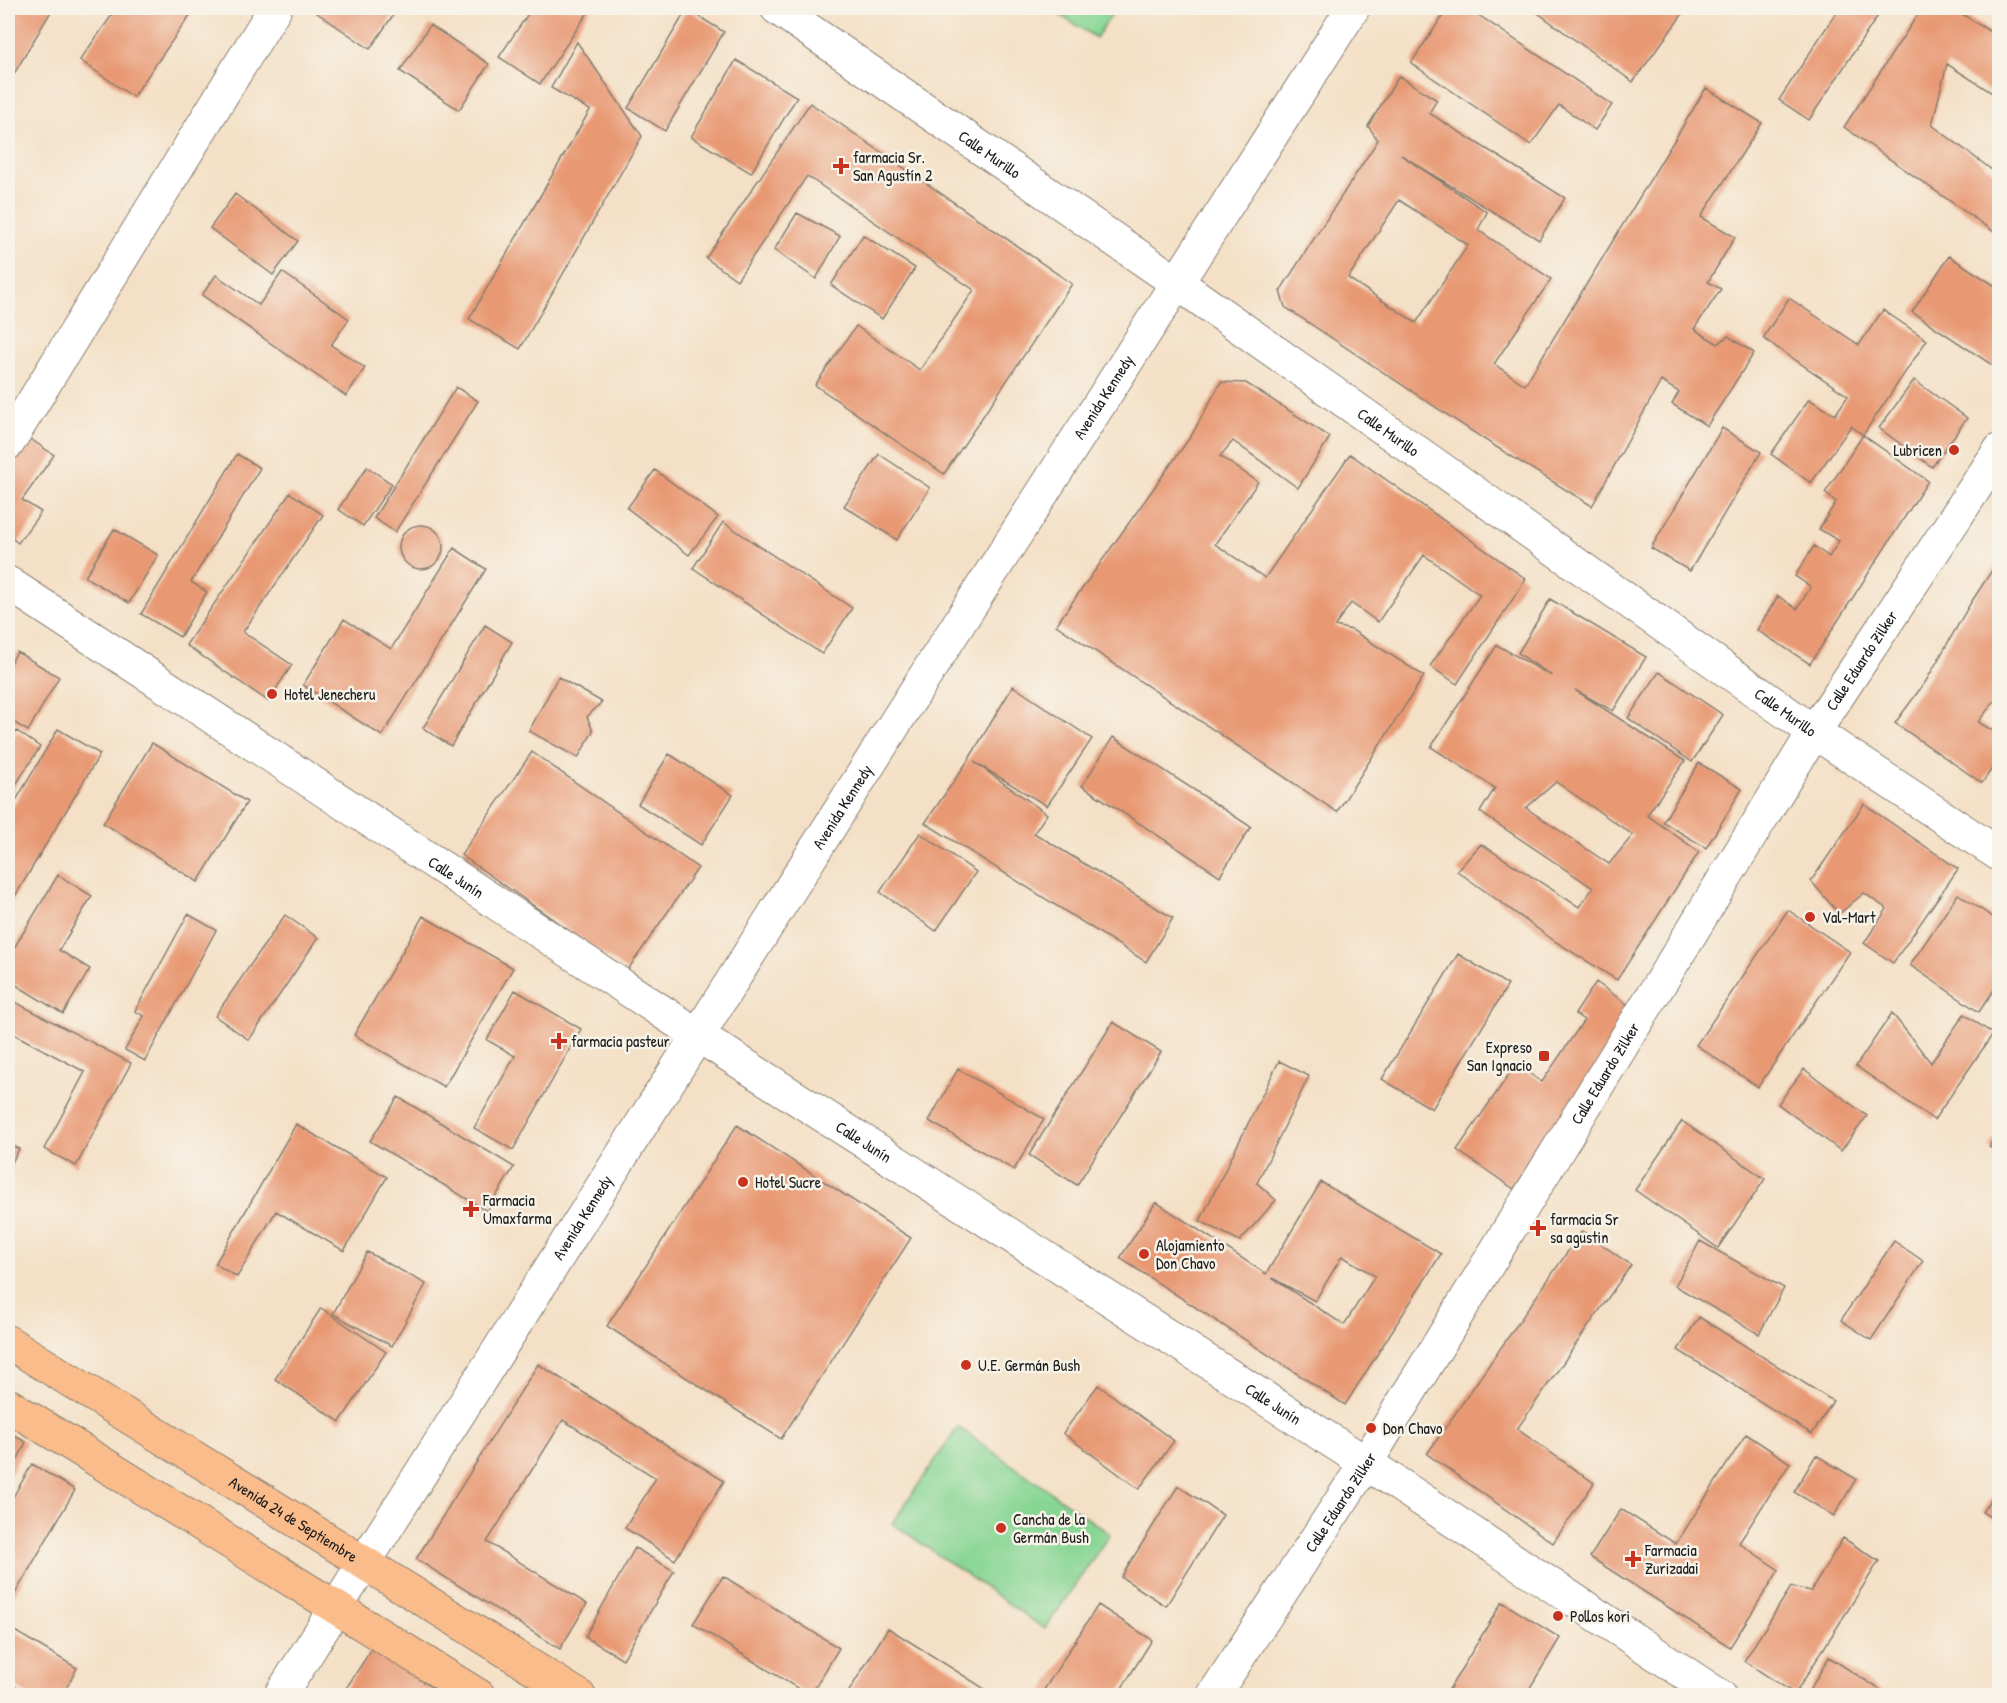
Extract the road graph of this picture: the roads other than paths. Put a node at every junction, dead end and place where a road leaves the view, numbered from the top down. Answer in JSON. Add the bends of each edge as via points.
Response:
{"nodes":[{"id":1,"x":275,"y":8,"type":"edge"},
{"id":2,"x":777,"y":8,"type":"edge"},
{"id":3,"x":1353,"y":8,"type":"edge"},
{"id":4,"x":1176,"y":282,"type":"junction"},
{"id":5,"x":8,"y":443,"type":"edge"},
{"id":6,"x":2000,"y":450,"type":"edge"},
{"id":7,"x":8,"y":583,"type":"edge"},
{"id":8,"x":1814,"y":732,"type":"junction"},
{"id":9,"x":2000,"y":855,"type":"edge"},
{"id":10,"x":696,"y":1034,"type":"junction"},
{"id":11,"x":8,"y":1342,"type":"edge"},
{"id":12,"x":8,"y":1405,"type":"edge"},
{"id":13,"x":1366,"y":1463,"type":"junction"},
{"id":14,"x":365,"y":1564,"type":"junction"},
{"id":15,"x":335,"y":1609,"type":"junction"},
{"id":16,"x":280,"y":1695,"type":"edge"},
{"id":17,"x":479,"y":1695,"type":"edge"},
{"id":18,"x":579,"y":1695,"type":"edge"},
{"id":19,"x":1213,"y":1695,"type":"edge"},
{"id":20,"x":1720,"y":1695,"type":"edge"}],
"edges":[{"from":1,"to":5,"type":"street"},
{"from":2,"to":4,"type":"street","name":"Calle Murillo"},
{"from":3,"to":4,"type":"street","name":"Avenida Kennedy"},
{"from":4,"to":8,"type":"street","name":"Calle Murillo"},
{"from":4,"to":10,"type":"street","name":"Avenida Kennedy"},
{"from":6,"to":8,"type":"street","name":"Calle Eduardo Zilker"},
{"from":7,"to":10,"type":"street","name":"Calle Junín"},
{"from":8,"to":9,"type":"street","name":"Calle Murillo"},
{"from":8,"to":13,"type":"street","name":"Calle Eduardo Zilker"},
{"from":10,"to":13,"type":"street","name":"Calle Junín"},
{"from":10,"to":14,"type":"street","name":"Avenida Kennedy"},
{"from":11,"to":14,"type":"main road","name":"Avenida 24 de Septiembre"},
{"from":12,"to":15,"type":"main road"},
{"from":13,"to":19,"type":"street","name":"Calle Eduardo Zilker"},
{"from":13,"to":20,"type":"street","name":"Calle Junín"},
{"from":14,"to":15,"type":"street","name":"Avenida Kennedy"},
{"from":14,"to":18,"type":"main road","name":"Avenida 24 de Septiembre"},
{"from":15,"to":16,"type":"street","name":"Avenida Kennedy"},
{"from":15,"to":17,"type":"main road"}]}
